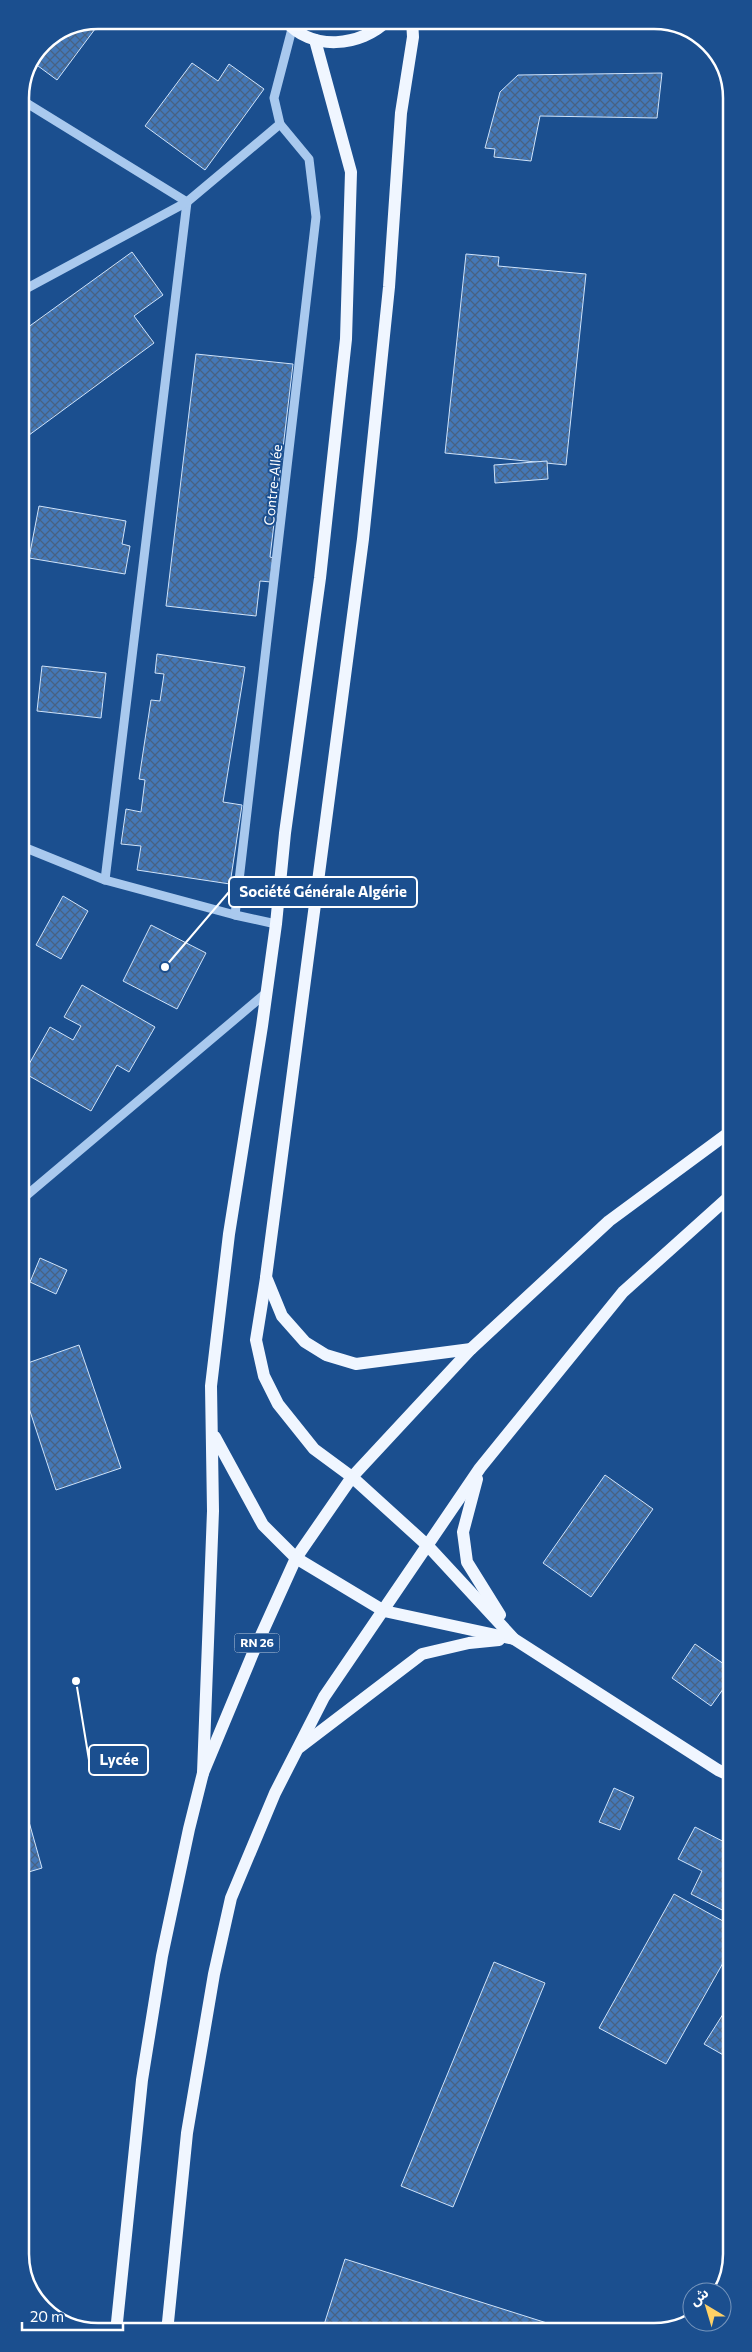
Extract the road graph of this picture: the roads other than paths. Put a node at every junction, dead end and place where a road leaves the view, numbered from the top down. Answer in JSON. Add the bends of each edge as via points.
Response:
{"nodes":[{"id":1,"x":287,"y":29,"type":"edge"},
{"id":2,"x":296,"y":29,"type":"edge"},
{"id":3,"x":379,"y":29,"type":"edge"},
{"id":4,"x":413,"y":29,"type":"edge"},
{"id":5,"x":315,"y":40,"type":"junction"},
{"id":6,"x":29,"y":105,"type":"edge"},
{"id":7,"x":280,"y":124,"type":"junction"},
{"id":8,"x":187,"y":202,"type":"junction"},
{"id":9,"x":29,"y":287,"type":"edge"},
{"id":10,"x":29,"y":849,"type":"edge"},
{"id":11,"x":105,"y":880,"type":"junction"},
{"id":12,"x":235,"y":915,"type":"junction"},
{"id":13,"x":276,"y":924,"type":"junction"},
{"id":14,"x":266,"y":992,"type":"junction"},
{"id":15,"x":723,"y":1137,"type":"edge"},
{"id":16,"x":29,"y":1193,"type":"edge"},
{"id":17,"x":723,"y":1201,"type":"edge"},
{"id":18,"x":268,"y":1263,"type":"junction"},
{"id":19,"x":471,"y":1349,"type":"junction"},
{"id":20,"x":214,"y":1434,"type":"junction"},
{"id":21,"x":480,"y":1468,"type":"junction"},
{"id":22,"x":352,"y":1477,"type":"junction"},
{"id":23,"x":428,"y":1546,"type":"junction"},
{"id":24,"x":296,"y":1558,"type":"junction"},
{"id":25,"x":384,"y":1611,"type":"junction"},
{"id":26,"x":514,"y":1639,"type":"junction"},
{"id":27,"x":298,"y":1748,"type":"junction"},
{"id":28,"x":723,"y":1772,"type":"edge"},
{"id":29,"x":203,"y":1773,"type":"junction"},
{"id":30,"x":117,"y":2323,"type":"edge"},
{"id":31,"x":168,"y":2323,"type":"edge"}],
"edges":[{"from":1,"to":7,"type":"street","name":"Contre-Allée","via":[[274,98]]},
{"from":2,"to":5,"type":"main road"},
{"from":3,"to":5,"type":"main road","via":[[366,37],[341,43]]},
{"from":4,"to":18,"type":"main road","via":[[401,113],[389,287],[363,538]]},
{"from":5,"to":13,"type":"main road","via":[[351,172],[346,338],[320,578],[285,833]]},
{"from":6,"to":8,"type":"street"},
{"from":7,"to":8,"type":"street"},
{"from":7,"to":12,"type":"street","name":"Contre-Allée","via":[[309,159],[316,217]]},
{"from":8,"to":9,"type":"street"},
{"from":8,"to":11,"type":"street"},
{"from":10,"to":11,"type":"street"},
{"from":11,"to":12,"type":"street"},
{"from":12,"to":13,"type":"street"},
{"from":13,"to":14,"type":"main road"},
{"from":14,"to":16,"type":"street"},
{"from":14,"to":20,"type":"main road","via":[[229,1234],[212,1386]]},
{"from":15,"to":19,"type":"main road","number":"RN 26","via":[[609,1221]]},
{"from":17,"to":21,"type":"main road","via":[[623,1292]]},
{"from":18,"to":19,"type":"main road","via":[[266,1277],[282,1316],[305,1342],[326,1355],[356,1364]]},
{"from":18,"to":22,"type":"main road","via":[[256,1340],[264,1376],[278,1404],[314,1450]]},
{"from":19,"to":22,"type":"main road","number":"RN 26"},
{"from":20,"to":24,"type":"main road","via":[[264,1525]]},
{"from":20,"to":29,"type":"main road"},
{"from":21,"to":23,"type":"main road"},
{"from":21,"to":26,"type":"main road","via":[[463,1532],[467,1562]]},
{"from":22,"to":23,"type":"main road"},
{"from":22,"to":24,"type":"main road","number":"RN 26"},
{"from":23,"to":25,"type":"main road"},
{"from":23,"to":26,"type":"main road"},
{"from":24,"to":25,"type":"main road"},
{"from":24,"to":29,"type":"main road","number":"RN 26"},
{"from":25,"to":26,"type":"main road"},
{"from":25,"to":27,"type":"main road","via":[[324,1697]]},
{"from":26,"to":27,"type":"main road","via":[[469,1643],[422,1654]]},
{"from":26,"to":28,"type":"main road"},
{"from":27,"to":31,"type":"main road","via":[[275,1793],[231,1898],[214,1974],[187,2133]]},
{"from":29,"to":30,"type":"main road","number":"RN 26","via":[[162,1956],[142,2080]]}]}
